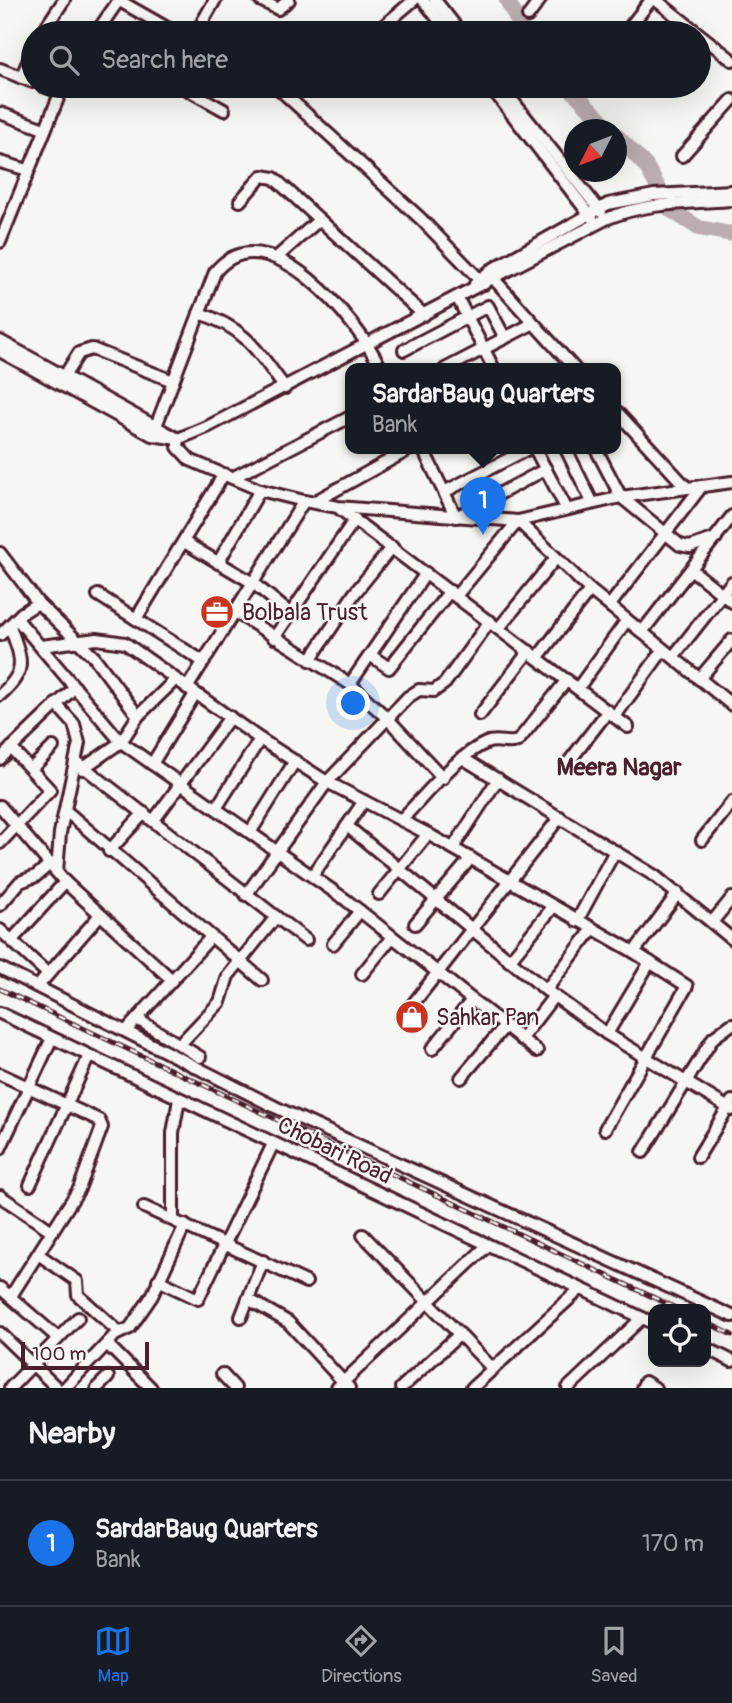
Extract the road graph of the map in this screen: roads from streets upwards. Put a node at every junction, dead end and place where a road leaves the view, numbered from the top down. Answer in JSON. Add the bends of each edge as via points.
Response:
{"nodes":[{"id":1,"x":64,"y":0,"type":"edge"},
{"id":2,"x":118,"y":0,"type":"edge"},
{"id":3,"x":215,"y":0,"type":"edge"},
{"id":4,"x":260,"y":0,"type":"edge"},
{"id":5,"x":289,"y":0,"type":"edge"},
{"id":6,"x":414,"y":0,"type":"edge"},
{"id":7,"x":423,"y":0,"type":"edge"},
{"id":8,"x":435,"y":0,"type":"edge"},
{"id":9,"x":540,"y":0,"type":"edge"},
{"id":10,"x":661,"y":2,"type":"edge"},
{"id":11,"x":528,"y":16,"type":"dead end"},
{"id":12,"x":50,"y":21,"type":"edge"},
{"id":13,"x":104,"y":21,"type":"edge"},
{"id":14,"x":155,"y":21,"type":"edge"},
{"id":15,"x":203,"y":21,"type":"edge"},
{"id":16,"x":390,"y":21,"type":"edge"},
{"id":17,"x":443,"y":21,"type":"edge"},
{"id":18,"x":447,"y":21,"type":"edge"},
{"id":19,"x":639,"y":21,"type":"edge"},
{"id":20,"x":684,"y":21,"type":"edge"},
{"id":21,"x":711,"y":43,"type":"edge"},
{"id":22,"x":732,"y":60,"type":"edge"},
{"id":23,"x":0,"y":69,"type":"edge"},
{"id":24,"x":21,"y":78,"type":"edge"},
{"id":25,"x":57,"y":98,"type":"edge"},
{"id":26,"x":202,"y":98,"type":"edge"},
{"id":27,"x":289,"y":98,"type":"edge"},
{"id":28,"x":500,"y":98,"type":"edge"},
{"id":29,"x":510,"y":98,"type":"edge"},
{"id":30,"x":732,"y":100,"type":"edge"},
{"id":31,"x":224,"y":110,"type":"dead end"},
{"id":32,"x":0,"y":113,"type":"edge"},
{"id":33,"x":44,"y":129,"type":"junction"},
{"id":34,"x":682,"y":156,"type":"dead end"},
{"id":35,"x":0,"y":162,"type":"edge"},
{"id":36,"x":28,"y":170,"type":"junction"},
{"id":37,"x":731,"y":196,"type":"edge"},
{"id":38,"x":711,"y":197,"type":"junction"},
{"id":39,"x":240,"y":201,"type":"dead end"},
{"id":40,"x":0,"y":209,"type":"edge"},
{"id":41,"x":12,"y":213,"type":"junction"},
{"id":42,"x":597,"y":216,"type":"junction"},
{"id":43,"x":319,"y":220,"type":"junction"},
{"id":44,"x":0,"y":242,"type":"edge"},
{"id":45,"x":276,"y":258,"type":"junction"},
{"id":46,"x":483,"y":282,"type":"junction"},
{"id":47,"x":457,"y":297,"type":"junction"},
{"id":48,"x":199,"y":313,"type":"junction"},
{"id":49,"x":424,"y":315,"type":"junction"},
{"id":50,"x":467,"y":317,"type":"junction"},
{"id":51,"x":532,"y":324,"type":"junction"},
{"id":52,"x":505,"y":338,"type":"junction"},
{"id":53,"x":0,"y":341,"type":"edge"},
{"id":54,"x":369,"y":344,"type":"junction"},
{"id":55,"x":484,"y":349,"type":"junction"},
{"id":56,"x":404,"y":350,"type":"dead end"},
{"id":57,"x":0,"y":351,"type":"edge"},
{"id":58,"x":379,"y":363,"type":"edge"},
{"id":59,"x":457,"y":363,"type":"edge"},
{"id":60,"x":491,"y":363,"type":"edge"},
{"id":61,"x":567,"y":363,"type":"edge"},
{"id":62,"x":65,"y":375,"type":"junction"},
{"id":63,"x":173,"y":381,"type":"junction"},
{"id":64,"x":285,"y":388,"type":"junction"},
{"id":65,"x":621,"y":416,"type":"edge"},
{"id":66,"x":345,"y":419,"type":"edge"},
{"id":67,"x":156,"y":426,"type":"junction"},
{"id":68,"x":178,"y":439,"type":"junction"},
{"id":69,"x":400,"y":454,"type":"edge"},
{"id":70,"x":425,"y":454,"type":"edge"},
{"id":71,"x":518,"y":454,"type":"edge"},
{"id":72,"x":538,"y":454,"type":"edge"},
{"id":73,"x":568,"y":454,"type":"edge"},
{"id":74,"x":599,"y":454,"type":"edge"},
{"id":75,"x":546,"y":469,"type":"junction"},
{"id":76,"x":228,"y":476,"type":"junction"},
{"id":77,"x":732,"y":482,"type":"edge"},
{"id":78,"x":702,"y":486,"type":"junction"},
{"id":79,"x":687,"y":488,"type":"junction"},
{"id":80,"x":260,"y":490,"type":"junction"},
{"id":81,"x":444,"y":492,"type":"junction"},
{"id":82,"x":621,"y":496,"type":"junction"},
{"id":83,"x":309,"y":501,"type":"junction"},
{"id":84,"x":592,"y":502,"type":"junction"},
{"id":85,"x":338,"y":507,"type":"junction"},
{"id":86,"x":566,"y":508,"type":"junction"},
{"id":87,"x":732,"y":516,"type":"edge"},
{"id":88,"x":456,"y":517,"type":"junction"},
{"id":89,"x":355,"y":519,"type":"junction"},
{"id":90,"x":518,"y":521,"type":"junction"},
{"id":91,"x":665,"y":534,"type":"junction"},
{"id":92,"x":716,"y":538,"type":"junction"},
{"id":93,"x":184,"y":542,"type":"junction"},
{"id":94,"x":393,"y":547,"type":"junction"},
{"id":95,"x":0,"y":553,"type":"edge"},
{"id":96,"x":555,"y":559,"type":"junction"},
{"id":97,"x":218,"y":563,"type":"junction"},
{"id":98,"x":692,"y":570,"type":"junction"},
{"id":99,"x":426,"y":572,"type":"junction"},
{"id":100,"x":732,"y":582,"type":"edge"},
{"id":101,"x":253,"y":583,"type":"junction"},
{"id":102,"x":590,"y":590,"type":"junction"},
{"id":103,"x":453,"y":593,"type":"junction"},
{"id":104,"x":98,"y":595,"type":"dead end"},
{"id":105,"x":728,"y":598,"type":"edge"},
{"id":106,"x":38,"y":603,"type":"junction"},
{"id":107,"x":610,"y":605,"type":"junction"},
{"id":108,"x":235,"y":612,"type":"junction"},
{"id":109,"x":291,"y":614,"type":"junction"},
{"id":110,"x":136,"y":619,"type":"junction"},
{"id":111,"x":627,"y":620,"type":"junction"},
{"id":112,"x":13,"y":623,"type":"junction"},
{"id":113,"x":494,"y":624,"type":"junction"},
{"id":114,"x":642,"y":632,"type":"junction"},
{"id":115,"x":0,"y":635,"type":"edge"},
{"id":116,"x":274,"y":638,"type":"junction"},
{"id":117,"x":732,"y":640,"type":"edge"},
{"id":118,"x":78,"y":642,"type":"junction"},
{"id":119,"x":41,"y":646,"type":"junction"},
{"id":120,"x":663,"y":650,"type":"junction"},
{"id":121,"x":533,"y":654,"type":"junction"},
{"id":122,"x":369,"y":655,"type":"junction"},
{"id":123,"x":673,"y":657,"type":"junction"},
{"id":124,"x":310,"y":660,"type":"junction"},
{"id":125,"x":204,"y":662,"type":"junction"},
{"id":126,"x":699,"y":679,"type":"junction"},
{"id":127,"x":175,"y":680,"type":"junction"},
{"id":128,"x":567,"y":680,"type":"junction"},
{"id":129,"x":350,"y":684,"type":"junction"},
{"id":130,"x":75,"y":687,"type":"junction"},
{"id":131,"x":578,"y":688,"type":"junction"},
{"id":132,"x":191,"y":691,"type":"junction"},
{"id":133,"x":0,"y":695,"type":"edge"},
{"id":134,"x":55,"y":704,"type":"junction"},
{"id":135,"x":732,"y":705,"type":"edge"},
{"id":136,"x":611,"y":714,"type":"junction"},
{"id":137,"x":480,"y":715,"type":"dead end"},
{"id":138,"x":138,"y":716,"type":"junction"},
{"id":139,"x":230,"y":717,"type":"junction"},
{"id":140,"x":388,"y":719,"type":"junction"},
{"id":141,"x":628,"y":726,"type":"dead end"},
{"id":142,"x":260,"y":739,"type":"junction"},
{"id":143,"x":121,"y":742,"type":"junction"},
{"id":144,"x":53,"y":747,"type":"dead end"},
{"id":145,"x":11,"y":748,"type":"junction"},
{"id":146,"x":0,"y":759,"type":"edge"},
{"id":147,"x":464,"y":759,"type":"junction"},
{"id":148,"x":295,"y":761,"type":"junction"},
{"id":149,"x":568,"y":763,"type":"dead end"},
{"id":150,"x":80,"y":764,"type":"junction"},
{"id":151,"x":152,"y":764,"type":"junction"},
{"id":152,"x":31,"y":769,"type":"junction"},
{"id":153,"x":443,"y":778,"type":"junction"},
{"id":154,"x":498,"y":779,"type":"junction"},
{"id":155,"x":327,"y":782,"type":"junction"},
{"id":156,"x":182,"y":783,"type":"junction"},
{"id":157,"x":364,"y":801,"type":"junction"},
{"id":158,"x":732,"y":802,"type":"edge"},
{"id":159,"x":0,"y":806,"type":"edge"},
{"id":160,"x":217,"y":807,"type":"junction"},
{"id":161,"x":66,"y":811,"type":"junction"},
{"id":162,"x":144,"y":813,"type":"junction"},
{"id":163,"x":560,"y":817,"type":"junction"},
{"id":164,"x":154,"y":820,"type":"junction"},
{"id":165,"x":401,"y":820,"type":"junction"},
{"id":166,"x":17,"y":825,"type":"junction"},
{"id":167,"x":347,"y":825,"type":"junction"},
{"id":168,"x":251,"y":831,"type":"junction"},
{"id":169,"x":428,"y":834,"type":"junction"},
{"id":170,"x":702,"y":840,"type":"dead end"},
{"id":171,"x":0,"y":843,"type":"edge"},
{"id":172,"x":453,"y":848,"type":"junction"},
{"id":173,"x":109,"y":851,"type":"junction"},
{"id":174,"x":279,"y":851,"type":"junction"},
{"id":175,"x":615,"y":851,"type":"junction"},
{"id":176,"x":471,"y":858,"type":"junction"},
{"id":177,"x":54,"y":867,"type":"junction"},
{"id":178,"x":400,"y":869,"type":"junction"},
{"id":179,"x":313,"y":875,"type":"junction"},
{"id":180,"x":510,"y":881,"type":"junction"},
{"id":181,"x":65,"y":882,"type":"junction"},
{"id":182,"x":678,"y":893,"type":"junction"},
{"id":183,"x":379,"y":894,"type":"dead end"},
{"id":184,"x":246,"y":895,"type":"junction"},
{"id":185,"x":732,"y":898,"type":"edge"},
{"id":186,"x":435,"y":900,"type":"junction"},
{"id":187,"x":0,"y":905,"type":"edge"},
{"id":188,"x":553,"y":907,"type":"junction"},
{"id":189,"x":360,"y":911,"type":"junction"},
{"id":190,"x":100,"y":915,"type":"junction"},
{"id":191,"x":276,"y":917,"type":"junction"},
{"id":192,"x":576,"y":921,"type":"junction"},
{"id":193,"x":713,"y":921,"type":"junction"},
{"id":194,"x":415,"y":924,"type":"dead end"},
{"id":195,"x":0,"y":930,"type":"edge"},
{"id":196,"x":471,"y":930,"type":"junction"},
{"id":197,"x":592,"y":930,"type":"junction"},
{"id":198,"x":211,"y":937,"type":"junction"},
{"id":199,"x":392,"y":937,"type":"junction"},
{"id":200,"x":732,"y":939,"type":"edge"},
{"id":201,"x":12,"y":940,"type":"junction"},
{"id":202,"x":306,"y":940,"type":"dead end"},
{"id":203,"x":333,"y":944,"type":"dead end"},
{"id":204,"x":634,"y":952,"type":"junction"},
{"id":205,"x":509,"y":961,"type":"junction"},
{"id":206,"x":240,"y":962,"type":"junction"},
{"id":207,"x":650,"y":962,"type":"junction"},
{"id":208,"x":0,"y":968,"type":"edge"},
{"id":209,"x":48,"y":974,"type":"junction"},
{"id":210,"x":362,"y":974,"type":"dead end"},
{"id":211,"x":439,"y":974,"type":"junction"},
{"id":212,"x":172,"y":980,"type":"junction"},
{"id":213,"x":262,"y":981,"type":"dead end"},
{"id":214,"x":38,"y":985,"type":"junction"},
{"id":215,"x":550,"y":993,"type":"junction"},
{"id":216,"x":472,"y":1000,"type":"junction"},
{"id":217,"x":0,"y":1013,"type":"edge"},
{"id":218,"x":137,"y":1018,"type":"junction"},
{"id":219,"x":402,"y":1018,"type":"dead end"},
{"id":220,"x":732,"y":1024,"type":"edge"},
{"id":221,"x":505,"y":1026,"type":"junction"},
{"id":222,"x":126,"y":1031,"type":"junction"},
{"id":223,"x":607,"y":1034,"type":"junction"},
{"id":224,"x":52,"y":1038,"type":"junction"},
{"id":225,"x":521,"y":1039,"type":"junction"},
{"id":226,"x":180,"y":1044,"type":"junction"},
{"id":227,"x":432,"y":1049,"type":"dead end"},
{"id":228,"x":537,"y":1051,"type":"dead end"},
{"id":229,"x":89,"y":1056,"type":"junction"},
{"id":230,"x":200,"y":1057,"type":"dead end"},
{"id":231,"x":647,"y":1057,"type":"junction"},
{"id":232,"x":0,"y":1074,"type":"edge"},
{"id":233,"x":461,"y":1079,"type":"dead end"},
{"id":234,"x":688,"y":1083,"type":"junction"},
{"id":235,"x":27,"y":1088,"type":"junction"},
{"id":236,"x":178,"y":1099,"type":"junction"},
{"id":237,"x":66,"y":1106,"type":"junction"},
{"id":238,"x":731,"y":1106,"type":"edge"},
{"id":239,"x":605,"y":1129,"type":"dead end"},
{"id":240,"x":273,"y":1144,"type":"junction"},
{"id":241,"x":0,"y":1149,"type":"edge"},
{"id":242,"x":643,"y":1152,"type":"dead end"},
{"id":243,"x":698,"y":1157,"type":"dead end"},
{"id":244,"x":30,"y":1185,"type":"dead end"},
{"id":245,"x":0,"y":1196,"type":"edge"},
{"id":246,"x":144,"y":1207,"type":"dead end"},
{"id":247,"x":173,"y":1219,"type":"junction"},
{"id":248,"x":185,"y":1224,"type":"junction"},
{"id":249,"x":52,"y":1231,"type":"junction"},
{"id":250,"x":363,"y":1235,"type":"dead end"},
{"id":251,"x":225,"y":1243,"type":"junction"},
{"id":252,"x":487,"y":1246,"type":"junction"},
{"id":253,"x":38,"y":1254,"type":"junction"},
{"id":254,"x":264,"y":1261,"type":"junction"},
{"id":255,"x":158,"y":1280,"type":"junction"},
{"id":256,"x":306,"y":1282,"type":"dead end"},
{"id":257,"x":0,"y":1288,"type":"edge"},
{"id":258,"x":580,"y":1289,"type":"junction"},
{"id":259,"x":11,"y":1296,"type":"junction"},
{"id":260,"x":248,"y":1299,"type":"junction"},
{"id":261,"x":429,"y":1301,"type":"junction"},
{"id":262,"x":732,"y":1316,"type":"edge"},
{"id":263,"x":241,"y":1317,"type":"dead end"},
{"id":264,"x":78,"y":1318,"type":"dead end"},
{"id":265,"x":642,"y":1318,"type":"junction"},
{"id":266,"x":648,"y":1321,"type":"edge"},
{"id":267,"x":125,"y":1330,"type":"junction"},
{"id":268,"x":0,"y":1334,"type":"edge"},
{"id":269,"x":460,"y":1334,"type":"junction"},
{"id":270,"x":58,"y":1338,"type":"junction"},
{"id":271,"x":107,"y":1343,"type":"junction"},
{"id":272,"x":711,"y":1350,"type":"edge"},
{"id":273,"x":732,"y":1361,"type":"edge"},
{"id":274,"x":33,"y":1364,"type":"junction"},
{"id":275,"x":493,"y":1369,"type":"junction"},
{"id":276,"x":222,"y":1374,"type":"dead end"},
{"id":277,"x":108,"y":1377,"type":"dead end"},
{"id":278,"x":343,"y":1386,"type":"edge"},
{"id":279,"x":10,"y":1388,"type":"edge"},
{"id":280,"x":57,"y":1388,"type":"edge"},
{"id":281,"x":65,"y":1388,"type":"edge"},
{"id":282,"x":97,"y":1388,"type":"edge"},
{"id":283,"x":151,"y":1388,"type":"edge"},
{"id":284,"x":234,"y":1388,"type":"edge"},
{"id":285,"x":401,"y":1388,"type":"edge"},
{"id":286,"x":472,"y":1388,"type":"edge"},
{"id":287,"x":568,"y":1388,"type":"edge"},
{"id":288,"x":642,"y":1388,"type":"edge"},
{"id":289,"x":655,"y":1388,"type":"edge"}],
"edges":[{"from":1,"to":12,"type":"street"},
{"from":2,"to":13,"type":"street"},
{"from":2,"to":14,"type":"street"},
{"from":3,"to":15,"type":"street"},
{"from":4,"to":5,"type":"street","via":[[278,9]]},
{"from":6,"to":16,"type":"street"},
{"from":7,"to":17,"type":"street"},
{"from":8,"to":18,"type":"street"},
{"from":9,"to":11,"type":"street"},
{"from":10,"to":19,"type":"street"},
{"from":10,"to":20,"type":"street"},
{"from":21,"to":22,"type":"street"},
{"from":23,"to":24,"type":"street"},
{"from":25,"to":33,"type":"street"},
{"from":26,"to":31,"type":"street"},
{"from":27,"to":46,"type":"street"},
{"from":28,"to":42,"type":"street"},
{"from":29,"to":42,"type":"street"},
{"from":30,"to":34,"type":"street"},
{"from":32,"to":33,"type":"street"},
{"from":33,"to":36,"type":"street"},
{"from":35,"to":36,"type":"street"},
{"from":36,"to":41,"type":"street"},
{"from":37,"to":38,"type":"street"},
{"from":38,"to":42,"type":"street"},
{"from":38,"to":42,"type":"street","via":[[654,195],[623,200]]},
{"from":39,"to":43,"type":"street","via":[[255,182],[268,175]]},
{"from":40,"to":41,"type":"street"},
{"from":41,"to":44,"type":"street"},
{"from":42,"to":46,"type":"street"},
{"from":43,"to":45,"type":"street"},
{"from":43,"to":49,"type":"street"},
{"from":45,"to":48,"type":"street","via":[[246,252],[229,259],[215,272]]},
{"from":45,"to":54,"type":"street","via":[[290,264],[344,311]]},
{"from":46,"to":47,"type":"street"},
{"from":46,"to":51,"type":"street"},
{"from":47,"to":49,"type":"street"},
{"from":47,"to":50,"type":"street"},
{"from":48,"to":63,"type":"street"},
{"from":48,"to":64,"type":"street","via":[[240,331]]},
{"from":49,"to":54,"type":"street"},
{"from":50,"to":52,"type":"street","via":[[488,306]]},
{"from":50,"to":55,"type":"street"},
{"from":50,"to":56,"type":"street"},
{"from":51,"to":52,"type":"street"},
{"from":51,"to":61,"type":"street"},
{"from":52,"to":55,"type":"street"},
{"from":53,"to":62,"type":"street"},
{"from":54,"to":58,"type":"street"},
{"from":54,"to":64,"type":"street"},
{"from":55,"to":59,"type":"street"},
{"from":55,"to":60,"type":"street"},
{"from":57,"to":68,"type":"street","via":[[152,435]]},
{"from":62,"to":63,"type":"street","via":[[79,353],[92,349]]},
{"from":62,"to":67,"type":"street"},
{"from":63,"to":67,"type":"street"},
{"from":64,"to":68,"type":"street"},
{"from":65,"to":79,"type":"street"},
{"from":66,"to":76,"type":"street"},
{"from":67,"to":68,"type":"street"},
{"from":68,"to":76,"type":"street","via":[[182,454]]},
{"from":69,"to":83,"type":"street"},
{"from":70,"to":81,"type":"street"},
{"from":71,"to":81,"type":"street"},
{"from":72,"to":75,"type":"street"},
{"from":73,"to":84,"type":"street"},
{"from":74,"to":82,"type":"street"},
{"from":75,"to":86,"type":"street"},
{"from":75,"to":88,"type":"street"},
{"from":76,"to":80,"type":"street"},
{"from":76,"to":93,"type":"street"},
{"from":77,"to":78,"type":"street"},
{"from":78,"to":79,"type":"street"},
{"from":78,"to":91,"type":"street"},
{"from":79,"to":82,"type":"street"},
{"from":80,"to":83,"type":"street"},
{"from":80,"to":97,"type":"street"},
{"from":81,"to":88,"type":"street"},
{"from":82,"to":84,"type":"street"},
{"from":82,"to":91,"type":"street"},
{"from":83,"to":85,"type":"street"},
{"from":83,"to":101,"type":"street"},
{"from":84,"to":86,"type":"street"},
{"from":85,"to":88,"type":"street"},
{"from":85,"to":89,"type":"street"},
{"from":86,"to":90,"type":"street"},
{"from":87,"to":92,"type":"street"},
{"from":88,"to":90,"type":"street"},
{"from":89,"to":94,"type":"street"},
{"from":89,"to":109,"type":"street"},
{"from":90,"to":96,"type":"street"},
{"from":90,"to":103,"type":"street"},
{"from":91,"to":92,"type":"street","via":[[685,548]]},
{"from":91,"to":107,"type":"street"},
{"from":92,"to":98,"type":"street"},
{"from":93,"to":97,"type":"street"},
{"from":93,"to":110,"type":"street"},
{"from":94,"to":99,"type":"street"},
{"from":94,"to":124,"type":"street","via":[[354,594]]},
{"from":95,"to":106,"type":"street"},
{"from":96,"to":102,"type":"street"},
{"from":96,"to":113,"type":"street"},
{"from":97,"to":101,"type":"street"},
{"from":98,"to":105,"type":"street"},
{"from":98,"to":114,"type":"street"},
{"from":99,"to":103,"type":"street"},
{"from":99,"to":122,"type":"street"},
{"from":100,"to":105,"type":"street"},
{"from":101,"to":108,"type":"street"},
{"from":101,"to":109,"type":"street"},
{"from":102,"to":107,"type":"street"},
{"from":102,"to":121,"type":"street"},
{"from":103,"to":113,"type":"street"},
{"from":103,"to":122,"type":"street","via":[[389,668]]},
{"from":104,"to":110,"type":"street"},
{"from":105,"to":123,"type":"street"},
{"from":106,"to":112,"type":"street"},
{"from":106,"to":118,"type":"street"},
{"from":107,"to":111,"type":"street"},
{"from":108,"to":116,"type":"street"},
{"from":108,"to":125,"type":"street"},
{"from":109,"to":116,"type":"street"},
{"from":110,"to":125,"type":"street"},
{"from":111,"to":114,"type":"street"},
{"from":111,"to":131,"type":"street"},
{"from":112,"to":115,"type":"street"},
{"from":112,"to":119,"type":"street"},
{"from":112,"to":133,"type":"street","via":[[21,667]]},
{"from":113,"to":121,"type":"street"},
{"from":113,"to":140,"type":"street","via":[[445,683],[433,691],[414,693]]},
{"from":114,"to":120,"type":"street"},
{"from":116,"to":124,"type":"street"},
{"from":117,"to":126,"type":"street"},
{"from":118,"to":119,"type":"street"},
{"from":118,"to":127,"type":"street","via":[[110,639],[125,643]]},
{"from":118,"to":138,"type":"street"},
{"from":119,"to":130,"type":"street"},
{"from":120,"to":123,"type":"street"},
{"from":120,"to":136,"type":"street"},
{"from":121,"to":128,"type":"street"},
{"from":121,"to":137,"type":"street"},
{"from":122,"to":129,"type":"street"},
{"from":123,"to":126,"type":"street"},
{"from":124,"to":129,"type":"street"},
{"from":125,"to":132,"type":"street"},
{"from":126,"to":135,"type":"street"},
{"from":127,"to":132,"type":"street"},
{"from":127,"to":138,"type":"street"},
{"from":128,"to":131,"type":"street"},
{"from":128,"to":147,"type":"street","via":[[518,741],[486,743]]},
{"from":129,"to":140,"type":"street"},
{"from":130,"to":134,"type":"street"},
{"from":130,"to":143,"type":"street"},
{"from":131,"to":136,"type":"street"},
{"from":132,"to":139,"type":"street"},
{"from":132,"to":151,"type":"street"},
{"from":134,"to":145,"type":"street"},
{"from":134,"to":150,"type":"street","via":[[79,735]]},
{"from":136,"to":141,"type":"street"},
{"from":136,"to":149,"type":"street"},
{"from":138,"to":143,"type":"street"},
{"from":139,"to":142,"type":"street"},
{"from":139,"to":156,"type":"street"},
{"from":140,"to":153,"type":"street"},
{"from":140,"to":155,"type":"street"},
{"from":142,"to":148,"type":"street"},
{"from":142,"to":160,"type":"street"},
{"from":143,"to":150,"type":"street"},
{"from":143,"to":151,"type":"street"},
{"from":144,"to":152,"type":"street"},
{"from":145,"to":146,"type":"street"},
{"from":145,"to":152,"type":"street"},
{"from":147,"to":153,"type":"street"},
{"from":147,"to":154,"type":"street"},
{"from":148,"to":155,"type":"street"},
{"from":148,"to":168,"type":"street"},
{"from":150,"to":161,"type":"street","via":[[73,773]]},
{"from":150,"to":162,"type":"street"},
{"from":151,"to":156,"type":"street"},
{"from":152,"to":166,"type":"street","via":[[50,790]]},
{"from":153,"to":165,"type":"street"},
{"from":154,"to":163,"type":"street"},
{"from":154,"to":172,"type":"street"},
{"from":155,"to":157,"type":"street"},
{"from":155,"to":174,"type":"street"},
{"from":156,"to":160,"type":"street"},
{"from":156,"to":164,"type":"street"},
{"from":157,"to":165,"type":"street"},
{"from":157,"to":167,"type":"street"},
{"from":158,"to":170,"type":"street"},
{"from":159,"to":166,"type":"street"},
{"from":160,"to":168,"type":"street"},
{"from":161,"to":173,"type":"street"},
{"from":161,"to":177,"type":"street"},
{"from":162,"to":164,"type":"street"},
{"from":162,"to":173,"type":"street"},
{"from":163,"to":175,"type":"street"},
{"from":163,"to":180,"type":"street"},
{"from":164,"to":184,"type":"street"},
{"from":165,"to":169,"type":"street"},
{"from":166,"to":171,"type":"street"},
{"from":166,"to":177,"type":"street"},
{"from":167,"to":178,"type":"street"},
{"from":167,"to":179,"type":"street"},
{"from":168,"to":174,"type":"street"},
{"from":169,"to":172,"type":"street"},
{"from":169,"to":178,"type":"street"},
{"from":172,"to":176,"type":"street"},
{"from":173,"to":198,"type":"street"},
{"from":174,"to":179,"type":"street"},
{"from":174,"to":184,"type":"street"},
{"from":175,"to":182,"type":"street"},
{"from":175,"to":192,"type":"street"},
{"from":176,"to":180,"type":"street"},
{"from":176,"to":186,"type":"street"},
{"from":177,"to":181,"type":"street"},
{"from":177,"to":187,"type":"street","via":[[20,882]]},
{"from":178,"to":183,"type":"street"},
{"from":178,"to":186,"type":"street"},
{"from":179,"to":189,"type":"street"},
{"from":180,"to":188,"type":"street"},
{"from":180,"to":196,"type":"street"},
{"from":181,"to":190,"type":"street"},
{"from":181,"to":201,"type":"street"},
{"from":182,"to":193,"type":"street"},
{"from":182,"to":204,"type":"street"},
{"from":184,"to":191,"type":"street"},
{"from":185,"to":193,"type":"street"},
{"from":186,"to":194,"type":"street"},
{"from":186,"to":196,"type":"street"},
{"from":188,"to":192,"type":"street"},
{"from":188,"to":205,"type":"street"},
{"from":189,"to":199,"type":"street"},
{"from":189,"to":203,"type":"street"},
{"from":190,"to":209,"type":"street"},
{"from":190,"to":212,"type":"street"},
{"from":191,"to":202,"type":"street"},
{"from":191,"to":206,"type":"street"},
{"from":192,"to":197,"type":"street"},
{"from":193,"to":200,"type":"street"},
{"from":195,"to":201,"type":"street"},
{"from":196,"to":205,"type":"street"},
{"from":196,"to":211,"type":"street"},
{"from":197,"to":204,"type":"street"},
{"from":197,"to":215,"type":"street"},
{"from":198,"to":206,"type":"street"},
{"from":198,"to":212,"type":"street"},
{"from":199,"to":210,"type":"street"},
{"from":199,"to":211,"type":"street"},
{"from":201,"to":209,"type":"street"},
{"from":204,"to":207,"type":"street"},
{"from":205,"to":215,"type":"street"},
{"from":206,"to":213,"type":"street"},
{"from":206,"to":226,"type":"street","via":[[228,976],[220,1002]]},
{"from":207,"to":223,"type":"street"},
{"from":207,"to":231,"type":"street","via":[[687,986]]},
{"from":208,"to":214,"type":"street"},
{"from":209,"to":214,"type":"street"},
{"from":211,"to":216,"type":"street"},
{"from":211,"to":219,"type":"street"},
{"from":212,"to":218,"type":"street"},
{"from":214,"to":222,"type":"street"},
{"from":215,"to":223,"type":"street"},
{"from":215,"to":225,"type":"street"},
{"from":216,"to":221,"type":"street"},
{"from":216,"to":227,"type":"street"},
{"from":217,"to":224,"type":"street","name":"Chobari Road"},
{"from":218,"to":222,"type":"street"},
{"from":218,"to":226,"type":"street"},
{"from":220,"to":234,"type":"street","via":[[713,1038]]},
{"from":221,"to":225,"type":"street"},
{"from":221,"to":233,"type":"street"},
{"from":222,"to":262,"type":"street","via":[[275,1107]]},
{"from":223,"to":231,"type":"street"},
{"from":224,"to":229,"type":"street","name":"Chobari Road"},
{"from":224,"to":235,"type":"street"},
{"from":225,"to":228,"type":"street"},
{"from":226,"to":230,"type":"street"},
{"from":229,"to":236,"type":"street","name":"Chobari Road"},
{"from":229,"to":237,"type":"street"},
{"from":231,"to":234,"type":"street"},
{"from":231,"to":239,"type":"street"},
{"from":232,"to":235,"type":"street"},
{"from":234,"to":238,"type":"street"},
{"from":234,"to":242,"type":"street"},
{"from":235,"to":237,"type":"street"},
{"from":235,"to":241,"type":"street"},
{"from":236,"to":240,"type":"street","name":"Chobari Road"},
{"from":236,"to":247,"type":"street","via":[[173,1133]]},
{"from":237,"to":244,"type":"street"},
{"from":237,"to":249,"type":"street","via":[[99,1121],[102,1127],[79,1189]]},
{"from":238,"to":243,"type":"street"},
{"from":240,"to":251,"type":"street"},
{"from":240,"to":252,"type":"street","name":"Chobari Road"},
{"from":245,"to":249,"type":"street"},
{"from":246,"to":247,"type":"street"},
{"from":247,"to":248,"type":"street"},
{"from":248,"to":251,"type":"street"},
{"from":248,"to":255,"type":"street"},
{"from":249,"to":253,"type":"street"},
{"from":250,"to":261,"type":"street"},
{"from":251,"to":254,"type":"street"},
{"from":251,"to":255,"type":"street","via":[[198,1299]]},
{"from":252,"to":258,"type":"street","name":"Chobari Road"},
{"from":252,"to":261,"type":"street"},
{"from":253,"to":259,"type":"street"},
{"from":253,"to":267,"type":"street","via":[[77,1281],[78,1295]]},
{"from":254,"to":256,"type":"street"},
{"from":254,"to":260,"type":"street"},
{"from":255,"to":267,"type":"street","via":[[152,1296]]},
{"from":257,"to":259,"type":"street"},
{"from":258,"to":265,"type":"street","name":"Chobari Road"},
{"from":258,"to":275,"type":"street"},
{"from":259,"to":270,"type":"street"},
{"from":260,"to":263,"type":"street"},
{"from":260,"to":278,"type":"street","via":[[288,1322]]},
{"from":261,"to":269,"type":"street"},
{"from":261,"to":278,"type":"street"},
{"from":264,"to":270,"type":"street"},
{"from":265,"to":266,"type":"street","name":"Chobari Road"},
{"from":265,"to":287,"type":"street"},
{"from":267,"to":271,"type":"street"},
{"from":268,"to":274,"type":"street"},
{"from":269,"to":275,"type":"street"},
{"from":269,"to":285,"type":"street"},
{"from":270,"to":274,"type":"street"},
{"from":271,"to":281,"type":"street"},
{"from":271,"to":283,"type":"street"},
{"from":272,"to":273,"type":"street"},
{"from":274,"to":279,"type":"street"},
{"from":274,"to":280,"type":"street"},
{"from":275,"to":286,"type":"street"},
{"from":276,"to":284,"type":"street"},
{"from":277,"to":282,"type":"street"},
{"from":288,"to":289,"type":"street","via":[[645,1382]]}]}
